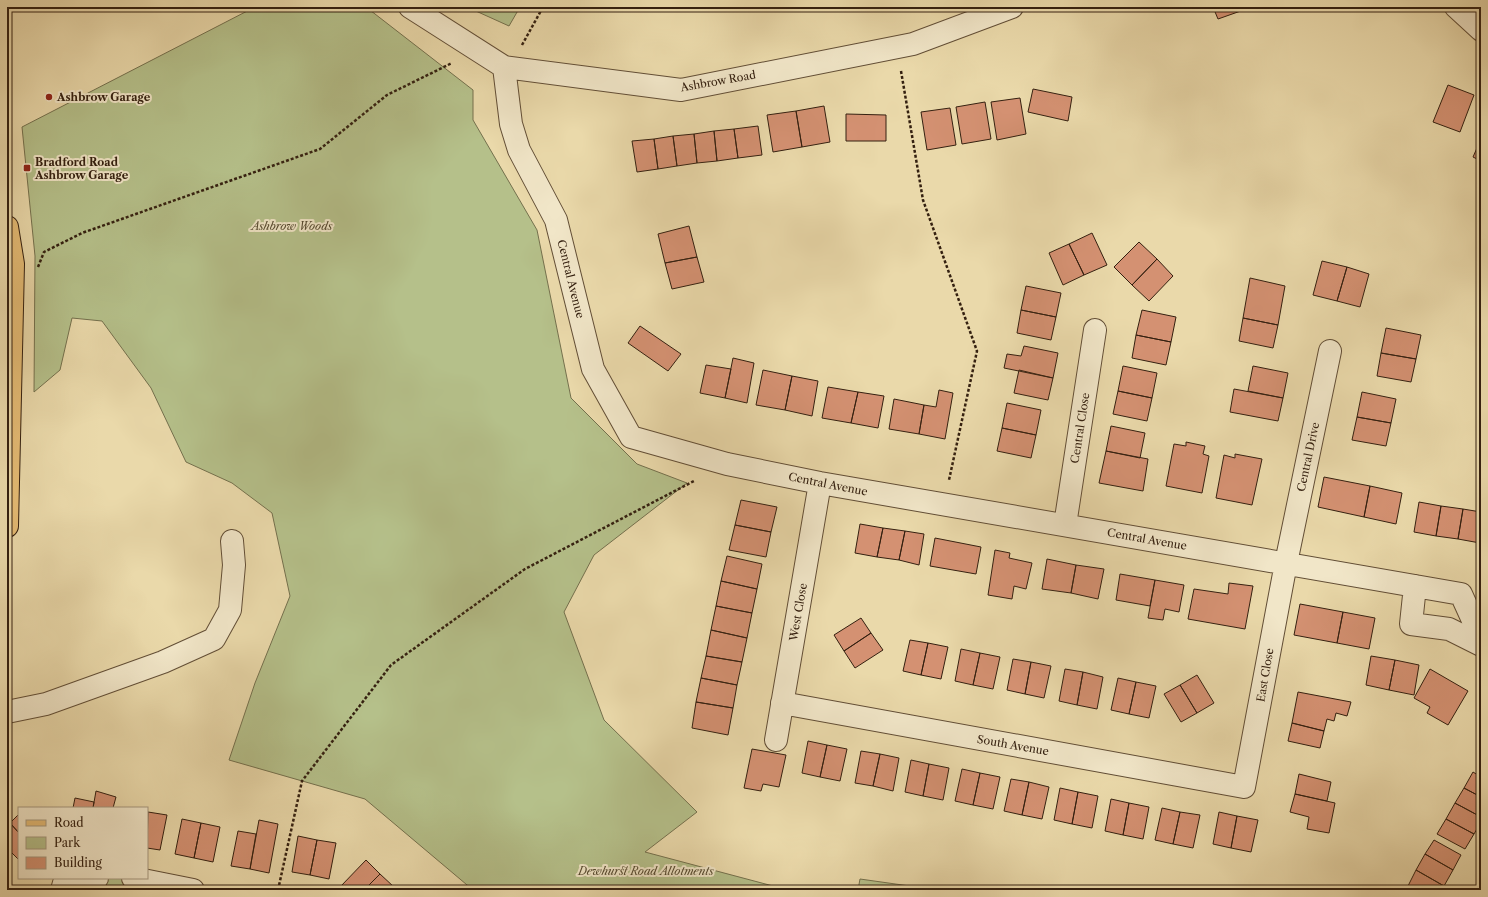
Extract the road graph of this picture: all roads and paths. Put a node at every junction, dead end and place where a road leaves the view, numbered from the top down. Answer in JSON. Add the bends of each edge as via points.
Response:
{"nodes":[{"id":1,"x":410,"y":7,"type":"edge"},
{"id":2,"x":543,"y":7,"type":"edge"},
{"id":3,"x":1012,"y":7,"type":"edge"},
{"id":4,"x":1456,"y":7,"type":"edge"},
{"id":5,"x":1481,"y":30,"type":"edge"},
{"id":6,"x":897,"y":47,"type":"junction"},
{"id":7,"x":476,"y":50,"type":"junction"},
{"id":8,"x":506,"y":68,"type":"junction"},
{"id":9,"x":7,"y":228,"type":"edge"},
{"id":10,"x":36,"y":274,"type":"dead end"},
{"id":11,"x":1096,"y":330,"type":"dead end"},
{"id":12,"x":1330,"y":351,"type":"dead end"},
{"id":13,"x":727,"y":464,"type":"junction"},
{"id":14,"x":820,"y":483,"type":"junction"},
{"id":15,"x":944,"y":504,"type":"junction"},
{"id":16,"x":7,"y":526,"type":"edge"},
{"id":17,"x":1065,"y":526,"type":"junction"},
{"id":18,"x":232,"y":541,"type":"dead end"},
{"id":19,"x":1286,"y":563,"type":"junction"},
{"id":20,"x":1415,"y":586,"type":"junction"},
{"id":21,"x":1471,"y":596,"type":"edge"},
{"id":22,"x":1481,"y":638,"type":"edge"},
{"id":23,"x":1481,"y":645,"type":"edge"},
{"id":24,"x":782,"y":703,"type":"junction"},
{"id":25,"x":7,"y":712,"type":"edge"},
{"id":26,"x":776,"y":740,"type":"dead end"},
{"id":27,"x":1244,"y":786,"type":"joint"},
{"id":28,"x":90,"y":879,"type":"edge"},
{"id":29,"x":138,"y":879,"type":"edge"},
{"id":30,"x":62,"y":890,"type":"edge"},
{"id":31,"x":193,"y":890,"type":"edge"},
{"id":32,"x":278,"y":890,"type":"edge"}],
"edges":[{"from":1,"to":7,"type":"street","name":"Ashbrow Road"},
{"from":2,"to":8,"type":"path"},
{"from":3,"to":6,"type":"street","name":"Ashbrow Road","via":[[913,44]]},
{"from":4,"to":5,"type":"street"},
{"from":6,"to":8,"type":"street","name":"Ashbrow Road","via":[[681,90]]},
{"from":6,"to":15,"type":"path","via":[[923,200],[977,351]]},
{"from":7,"to":8,"type":"street","name":"Ashbrow Road"},
{"from":7,"to":10,"type":"path","via":[[386,95],[320,149],[82,233],[44,252]]},
{"from":8,"to":13,"type":"street","name":"Central Avenue","via":[[511,124],[519,150],[556,220],[593,369],[631,437]]},
{"from":9,"to":16,"type":"main road","via":[[13,264]]},
{"from":11,"to":17,"type":"street","name":"Central Close"},
{"from":12,"to":19,"type":"street","name":"Central Drive"},
{"from":13,"to":14,"type":"street","name":"Central Avenue"},
{"from":13,"to":32,"type":"path","via":[[525,569],[391,665],[302,781]]},
{"from":14,"to":15,"type":"street","name":"Central Avenue"},
{"from":14,"to":24,"type":"street","name":"West Close"},
{"from":15,"to":17,"type":"street","name":"Central Avenue"},
{"from":17,"to":19,"type":"street","name":"Central Avenue"},
{"from":18,"to":25,"type":"street","via":[[234,565],[230,610],[214,639],[162,662],[46,704]]},
{"from":19,"to":20,"type":"street","name":"Central Avenue"},
{"from":19,"to":27,"type":"street","name":"East Close"},
{"from":20,"to":21,"type":"street","name":"Central Avenue"},
{"from":20,"to":23,"type":"street","via":[[1411,624],[1449,629]]},
{"from":21,"to":22,"type":"street","name":"Central Avenue"},
{"from":24,"to":26,"type":"street","name":"West Close"},
{"from":24,"to":27,"type":"street","name":"South Avenue"},
{"from":28,"to":30,"type":"street","via":[[64,883]]},
{"from":29,"to":31,"type":"street"}]}
